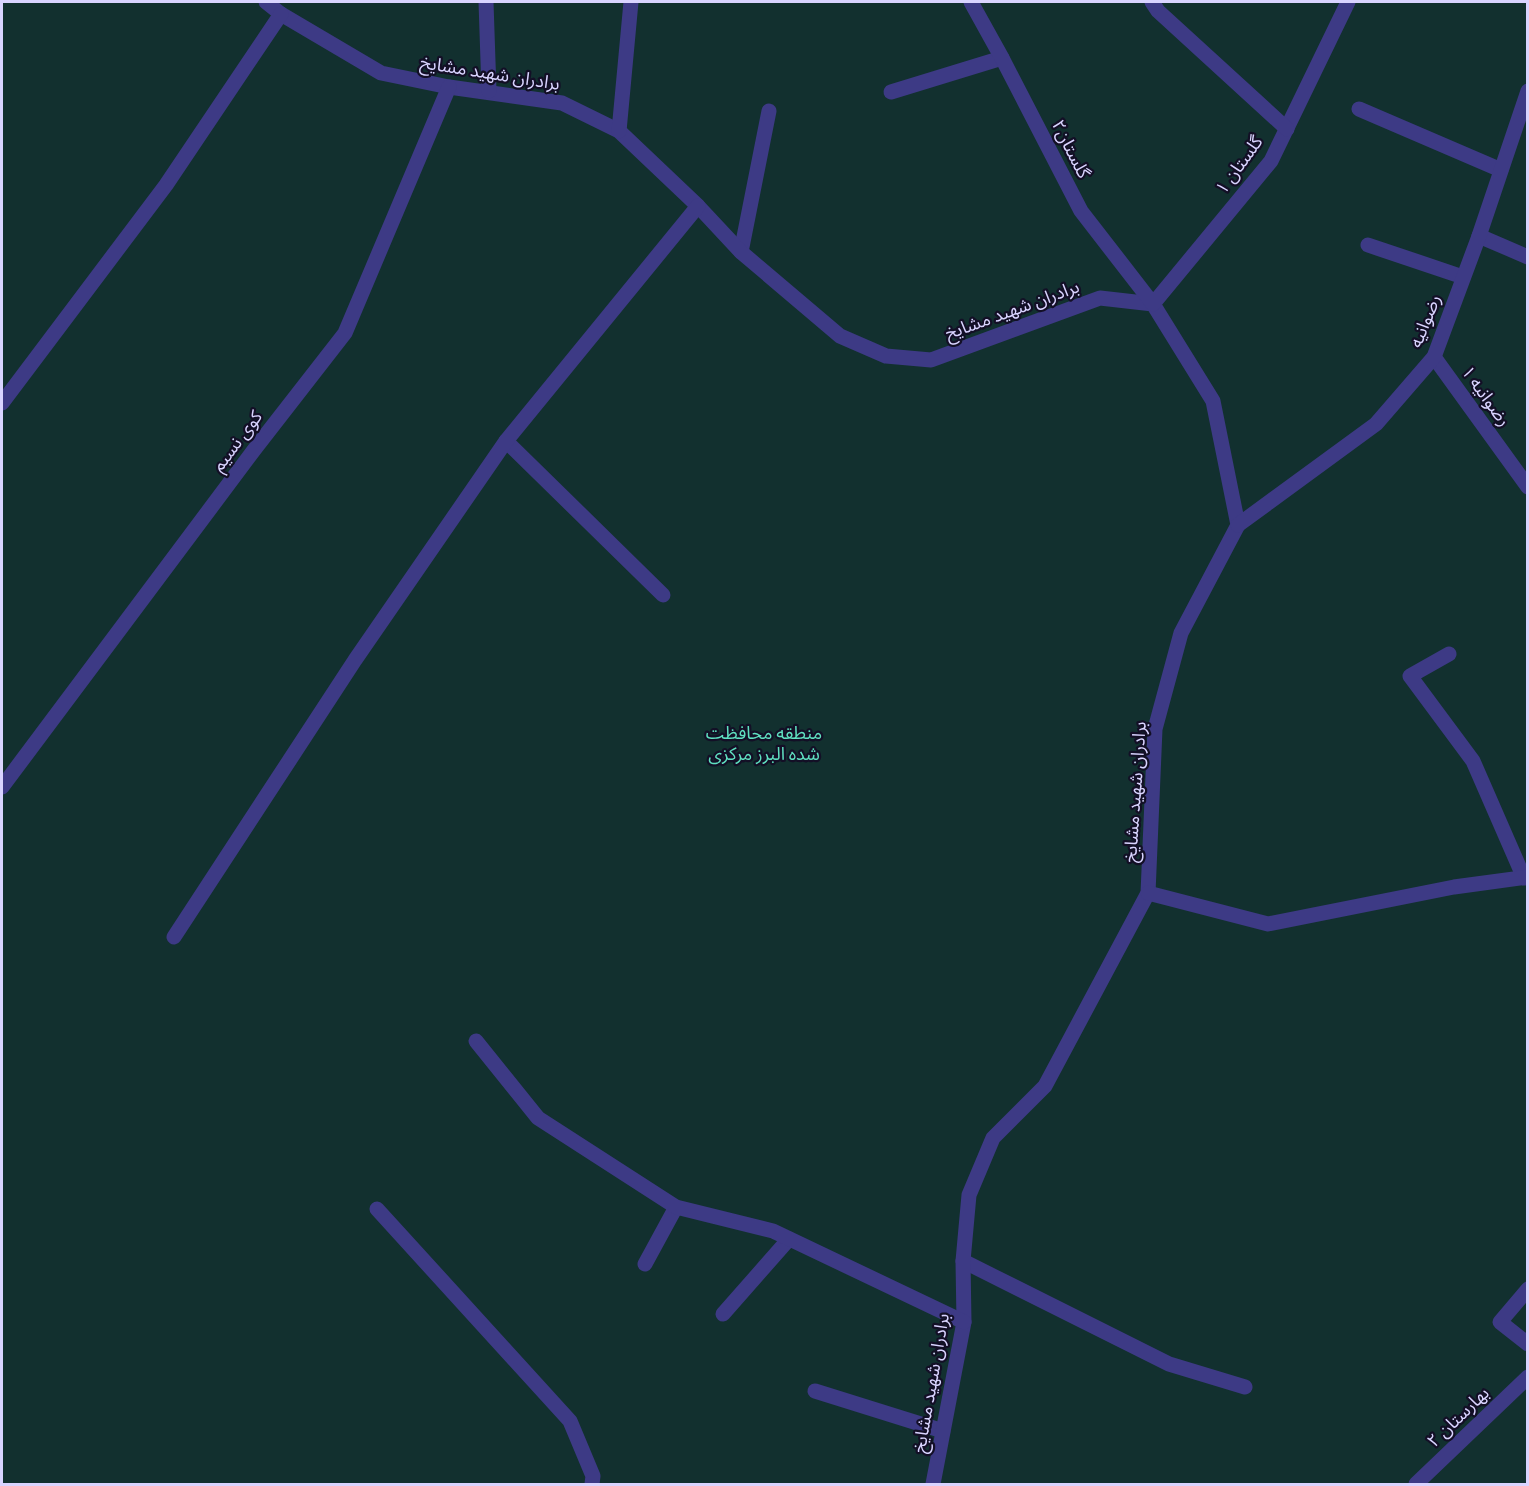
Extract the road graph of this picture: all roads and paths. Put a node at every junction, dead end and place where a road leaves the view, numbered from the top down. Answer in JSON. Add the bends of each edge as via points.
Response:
{"nodes":[{"id":1,"x":266,"y":2,"type":"edge"},
{"id":2,"x":486,"y":2,"type":"edge"},
{"id":3,"x":631,"y":2,"type":"edge"},
{"id":4,"x":971,"y":2,"type":"edge"},
{"id":5,"x":1152,"y":2,"type":"edge"},
{"id":6,"x":1348,"y":2,"type":"edge"},
{"id":7,"x":280,"y":14,"type":"junction"},
{"id":8,"x":1002,"y":58,"type":"junction"},
{"id":9,"x":449,"y":87,"type":"junction"},
{"id":10,"x":1527,"y":91,"type":"edge"},
{"id":11,"x":489,"y":92,"type":"junction"},
{"id":12,"x":891,"y":92,"type":"dead end"},
{"id":13,"x":1359,"y":109,"type":"dead end"},
{"id":14,"x":769,"y":111,"type":"dead end"},
{"id":15,"x":1287,"y":129,"type":"junction"},
{"id":16,"x":619,"y":131,"type":"junction"},
{"id":17,"x":1501,"y":170,"type":"junction"},
{"id":18,"x":698,"y":206,"type":"junction"},
{"id":19,"x":1479,"y":236,"type":"junction"},
{"id":20,"x":1368,"y":244,"type":"dead end"},
{"id":21,"x":741,"y":252,"type":"junction"},
{"id":22,"x":1527,"y":257,"type":"edge"},
{"id":23,"x":1463,"y":277,"type":"junction"},
{"id":24,"x":1153,"y":303,"type":"junction"},
{"id":25,"x":1434,"y":357,"type":"junction"},
{"id":26,"x":2,"y":403,"type":"edge"},
{"id":27,"x":506,"y":441,"type":"junction"},
{"id":28,"x":1527,"y":487,"type":"edge"},
{"id":29,"x":1238,"y":525,"type":"junction"},
{"id":30,"x":663,"y":595,"type":"dead end"},
{"id":31,"x":1449,"y":654,"type":"dead end"},
{"id":32,"x":2,"y":787,"type":"edge"},
{"id":33,"x":1526,"y":878,"type":"edge"},
{"id":34,"x":1148,"y":893,"type":"junction"},
{"id":35,"x":174,"y":937,"type":"dead end"},
{"id":36,"x":476,"y":1041,"type":"dead end"},
{"id":37,"x":676,"y":1207,"type":"junction"},
{"id":38,"x":377,"y":1209,"type":"dead end"},
{"id":39,"x":789,"y":1239,"type":"junction"},
{"id":40,"x":963,"y":1261,"type":"junction"},
{"id":41,"x":645,"y":1264,"type":"dead end"},
{"id":42,"x":1527,"y":1289,"type":"edge"},
{"id":43,"x":723,"y":1314,"type":"dead end"},
{"id":44,"x":964,"y":1322,"type":"junction"},
{"id":45,"x":1527,"y":1344,"type":"edge"},
{"id":46,"x":1527,"y":1377,"type":"edge"},
{"id":47,"x":1245,"y":1387,"type":"dead end"},
{"id":48,"x":815,"y":1391,"type":"dead end"},
{"id":49,"x":943,"y":1431,"type":"junction"},
{"id":50,"x":592,"y":1485,"type":"edge"},
{"id":51,"x":933,"y":1485,"type":"edge"},
{"id":52,"x":1416,"y":1485,"type":"edge"}],
"edges":[{"from":1,"to":7,"type":"street","name":"برادران شهید مشایخ"},
{"from":2,"to":11,"type":"street"},
{"from":3,"to":16,"type":"street"},
{"from":4,"to":8,"type":"street","name":"گلستان۲"},
{"from":5,"to":15,"type":"street"},
{"from":6,"to":15,"type":"street","name":"گلستان ۱"},
{"from":7,"to":9,"type":"street","name":"برادران شهید مشایخ","via":[[381,73]]},
{"from":7,"to":26,"type":"street","via":[[166,185]]},
{"from":8,"to":12,"type":"street"},
{"from":8,"to":24,"type":"street","name":"گلستان۲","via":[[1081,211]]},
{"from":9,"to":11,"type":"street","name":"برادران شهید مشایخ"},
{"from":9,"to":32,"type":"street","name":"کوی نسیم","via":[[345,333]]},
{"from":10,"to":17,"type":"street","name":"رضوانیه"},
{"from":11,"to":16,"type":"street","name":"برادران شهید مشایخ","via":[[562,103]]},
{"from":13,"to":17,"type":"street"},
{"from":14,"to":21,"type":"street"},
{"from":15,"to":24,"type":"street","name":"گلستان ۱","via":[[1271,161]]},
{"from":16,"to":18,"type":"street","name":"برادران شهید مشایخ"},
{"from":17,"to":19,"type":"street","name":"رضوانیه"},
{"from":18,"to":21,"type":"street","name":"برادران شهید مشایخ"},
{"from":18,"to":27,"type":"street"},
{"from":19,"to":22,"type":"street"},
{"from":19,"to":23,"type":"street","name":"رضوانیه"},
{"from":20,"to":23,"type":"street"},
{"from":21,"to":24,"type":"street","name":"برادران شهید مشایخ","via":[[840,336],[886,356],[931,360],[1100,298]]},
{"from":23,"to":25,"type":"street","name":"رضوانیه"},
{"from":24,"to":29,"type":"street","via":[[1213,401]]},
{"from":25,"to":28,"type":"street","name":"رضوانیه ۱"},
{"from":25,"to":29,"type":"street","name":"رضوانیه","via":[[1376,424]]},
{"from":27,"to":30,"type":"street"},
{"from":27,"to":35,"type":"street","via":[[355,660]]},
{"from":29,"to":34,"type":"street","name":"برادران شهید مشایخ","via":[[1181,633],[1155,729]]},
{"from":31,"to":33,"type":"street","via":[[1410,676],[1473,761]]},
{"from":33,"to":34,"type":"street","via":[[1454,887],[1268,924]]},
{"from":34,"to":40,"type":"street","name":"برادران شهید مشایخ","via":[[1045,1086],[993,1138],[969,1195]]},
{"from":36,"to":37,"type":"street","via":[[538,1118]]},
{"from":37,"to":39,"type":"street","via":[[773,1231]]},
{"from":37,"to":41,"type":"street"},
{"from":38,"to":50,"type":"street","via":[[570,1421],[593,1476]]},
{"from":39,"to":43,"type":"street"},
{"from":39,"to":44,"type":"street"},
{"from":40,"to":44,"type":"street","name":"برادران شهید مشایخ"},
{"from":40,"to":47,"type":"street","via":[[1168,1364]]},
{"from":42,"to":45,"type":"street","via":[[1500,1322]]},
{"from":44,"to":49,"type":"street","name":"برادران شهید مشایخ"},
{"from":46,"to":52,"type":"street","name":"بهارستان ۲"},
{"from":48,"to":49,"type":"street"},
{"from":49,"to":51,"type":"street","name":"برادران شهید مشایخ"}]}
